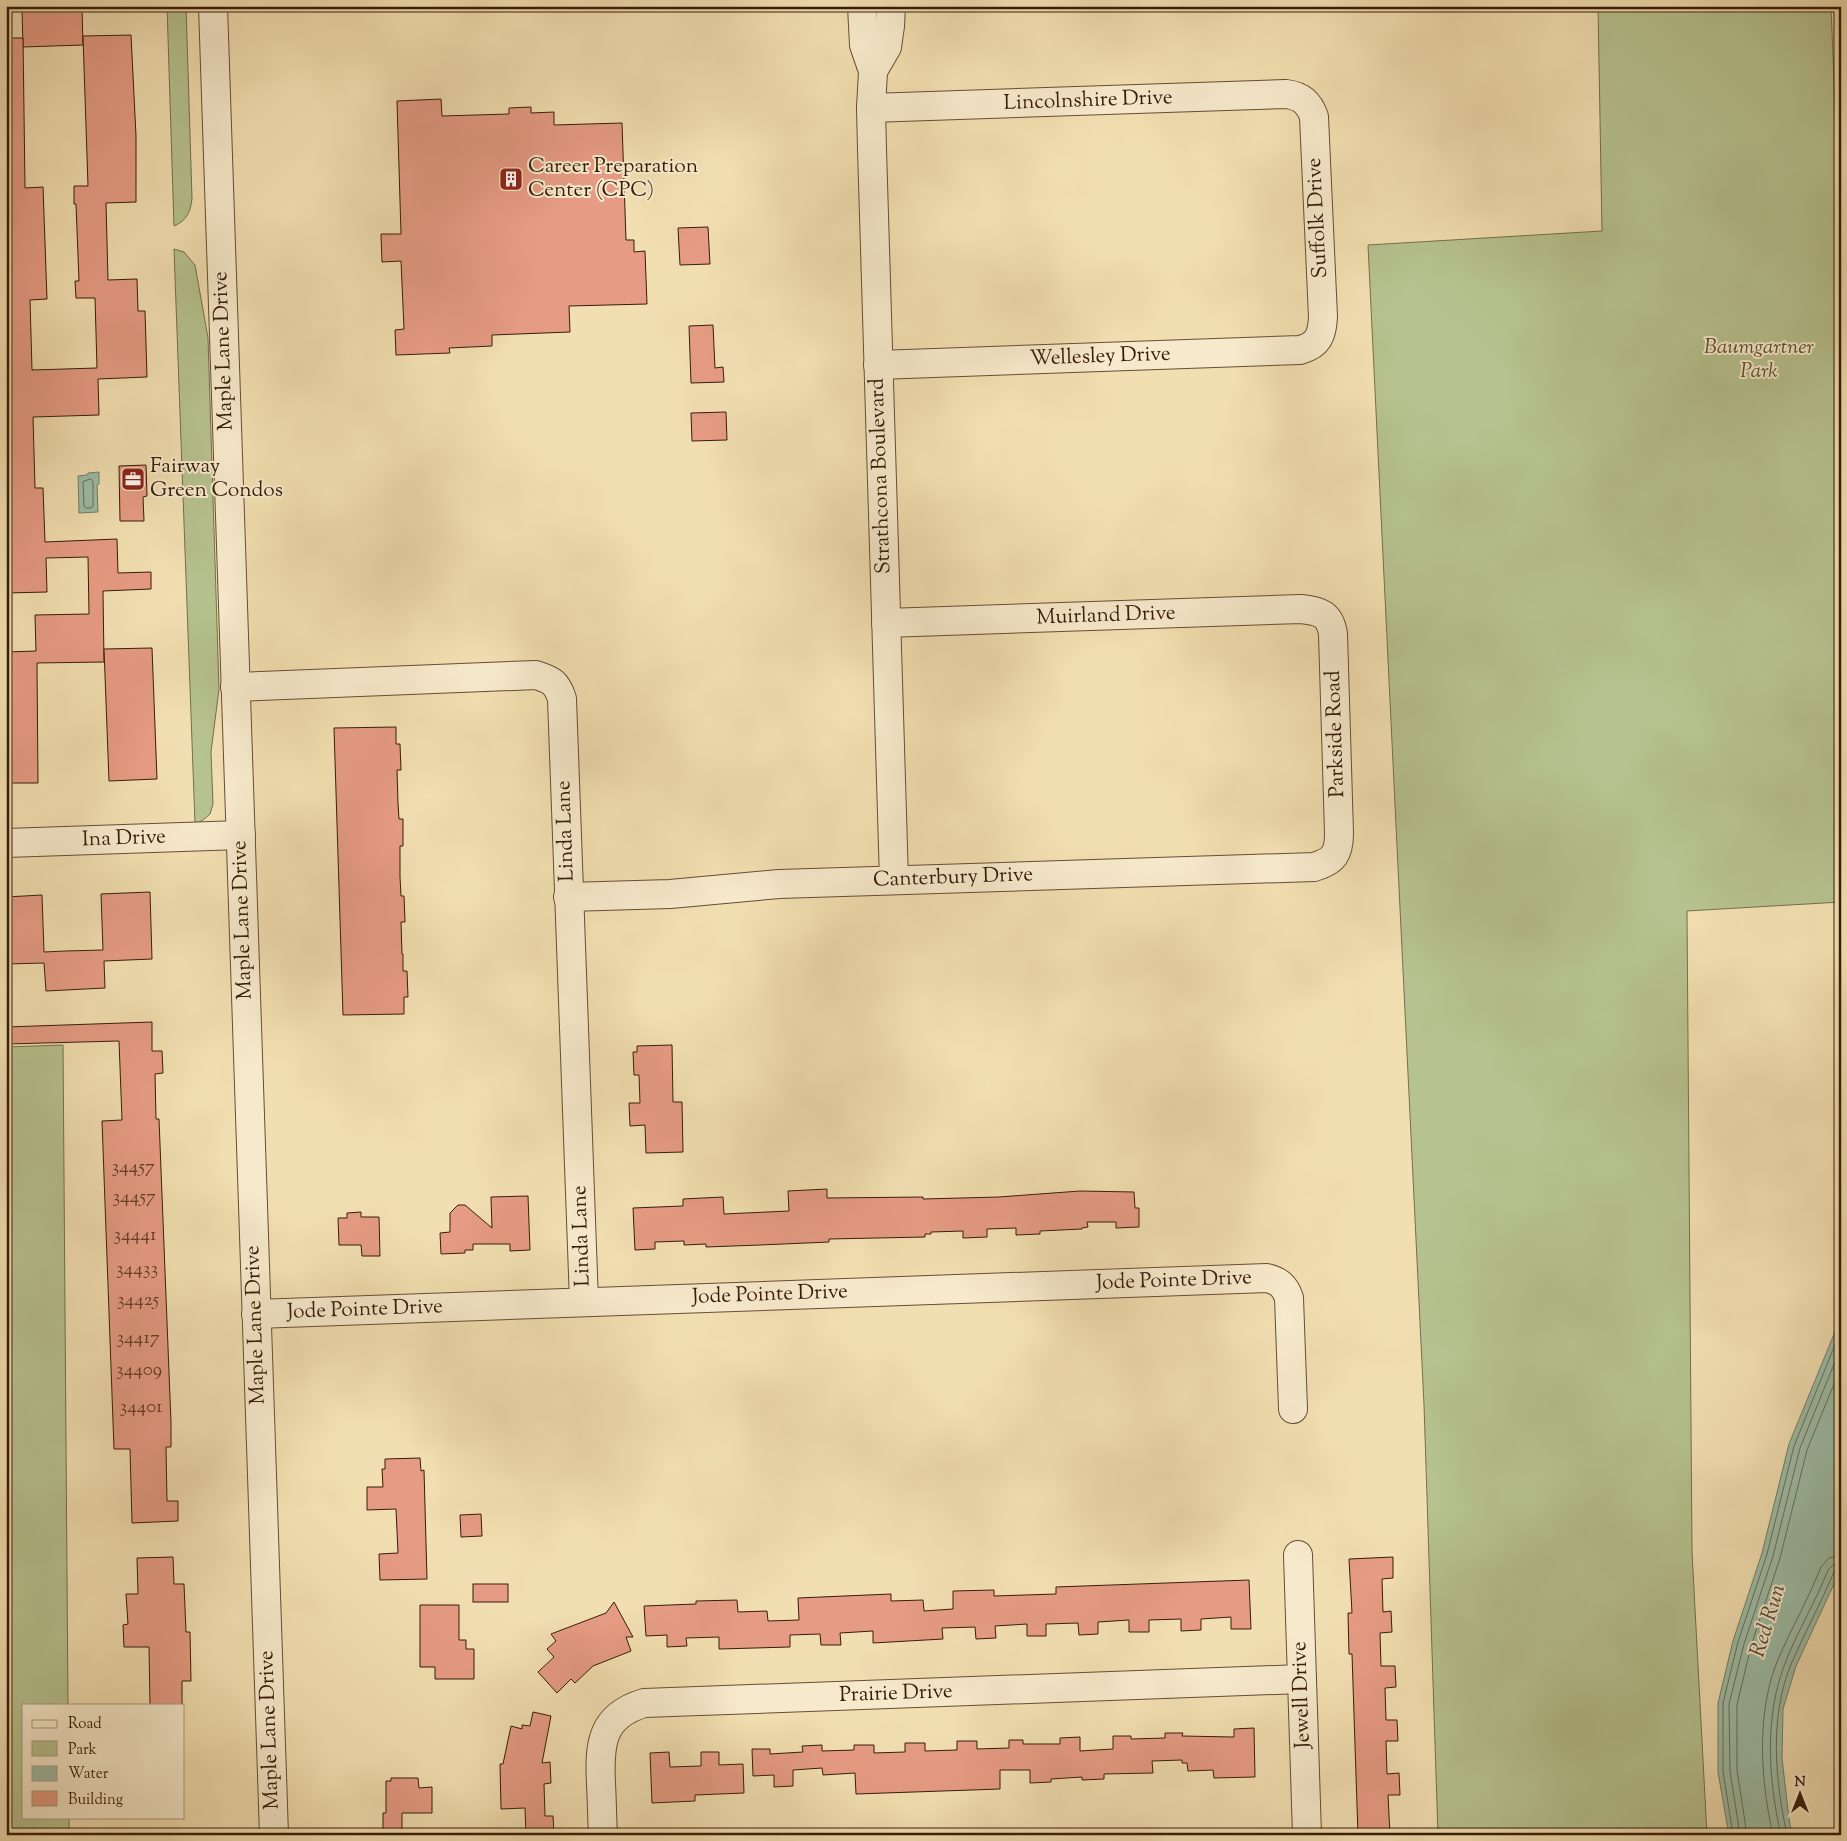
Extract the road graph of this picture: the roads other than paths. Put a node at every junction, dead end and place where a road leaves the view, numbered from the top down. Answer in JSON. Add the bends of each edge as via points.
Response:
{"nodes":[{"id":1,"x":213,"y":6,"type":"edge"},
{"id":2,"x":862,"y":6,"type":"edge"},
{"id":3,"x":891,"y":6,"type":"edge"},
{"id":4,"x":873,"y":71,"type":"junction"},
{"id":5,"x":1304,"y":100,"type":"joint"},
{"id":6,"x":871,"y":108,"type":"junction"},
{"id":7,"x":1318,"y":339,"type":"joint"},
{"id":8,"x":878,"y":365,"type":"junction"},
{"id":9,"x":1324,"y":615,"type":"joint"},
{"id":10,"x":886,"y":623,"type":"junction"},
{"id":11,"x":235,"y":687,"type":"junction"},
{"id":12,"x":241,"y":835,"type":"junction"},
{"id":13,"x":6,"y":843,"type":"edge"},
{"id":14,"x":1335,"y":856,"type":"joint"},
{"id":15,"x":894,"y":880,"type":"junction"},
{"id":16,"x":568,"y":897,"type":"junction"},
{"id":17,"x":584,"y":1302,"type":"junction"},
{"id":18,"x":256,"y":1314,"type":"junction"},
{"id":19,"x":1293,"y":1409,"type":"dead end"},
{"id":20,"x":1298,"y":1555,"type":"dead end"},
{"id":21,"x":1302,"y":1679,"type":"junction"},
{"id":22,"x":274,"y":1835,"type":"edge"},
{"id":23,"x":603,"y":1835,"type":"edge"},
{"id":24,"x":1307,"y":1835,"type":"edge"}],
"edges":[{"from":1,"to":11,"type":"street","name":"Maple Lane Drive"},
{"from":2,"to":4,"type":"street","name":"Strathcona Boulevard","via":[[864,45]]},
{"from":3,"to":4,"type":"street","name":"Strathcona Boulevard","via":[[887,47]]},
{"from":4,"to":6,"type":"street","name":"Strathcona Boulevard"},
{"from":5,"to":6,"type":"street","name":"Lincolnshire Drive","via":[[1286,94]]},
{"from":5,"to":7,"type":"street","name":"Suffolk Drive","via":[[1314,117],[1323,317]]},
{"from":6,"to":8,"type":"street","name":"Strathcona Boulevard"},
{"from":7,"to":8,"type":"street","name":"Wellesley Drive","via":[[1311,347],[1300,350]]},
{"from":8,"to":10,"type":"street","name":"Strathcona Boulevard"},
{"from":9,"to":10,"type":"street","name":"Muirland Drive","via":[[1301,609]]},
{"from":9,"to":14,"type":"street","name":"Parkside Road","via":[[1333,634],[1339,833]]},
{"from":10,"to":15,"type":"street","name":"Strathcona Boulevard"},
{"from":11,"to":12,"type":"street","name":"Maple Lane Drive"},
{"from":11,"to":16,"type":"street","name":"Linda Lane","via":[[536,675],[548,679],[558,688],[562,699]]},
{"from":12,"to":13,"type":"street","name":"Ina Drive"},
{"from":12,"to":18,"type":"street","name":"Maple Lane Drive"},
{"from":14,"to":15,"type":"street","name":"Canterbury Drive","via":[[1326,864],[1314,867]]},
{"from":15,"to":16,"type":"street","name":"Canterbury Drive"},
{"from":16,"to":17,"type":"street","name":"Linda Lane"},
{"from":17,"to":18,"type":"street","name":"Jode Pointe Drive"},
{"from":17,"to":19,"type":"street","name":"Jode Pointe Drive","via":[[1267,1278],[1282,1284],[1289,1298]]},
{"from":18,"to":22,"type":"street","name":"Maple Lane Drive"},
{"from":20,"to":21,"type":"street","name":"Jewell Drive"},
{"from":21,"to":23,"type":"street","name":"Prairie Drive","via":[[644,1703],[620,1713],[610,1724],[601,1745]]},
{"from":21,"to":24,"type":"street","name":"Jewell Drive"}]}
